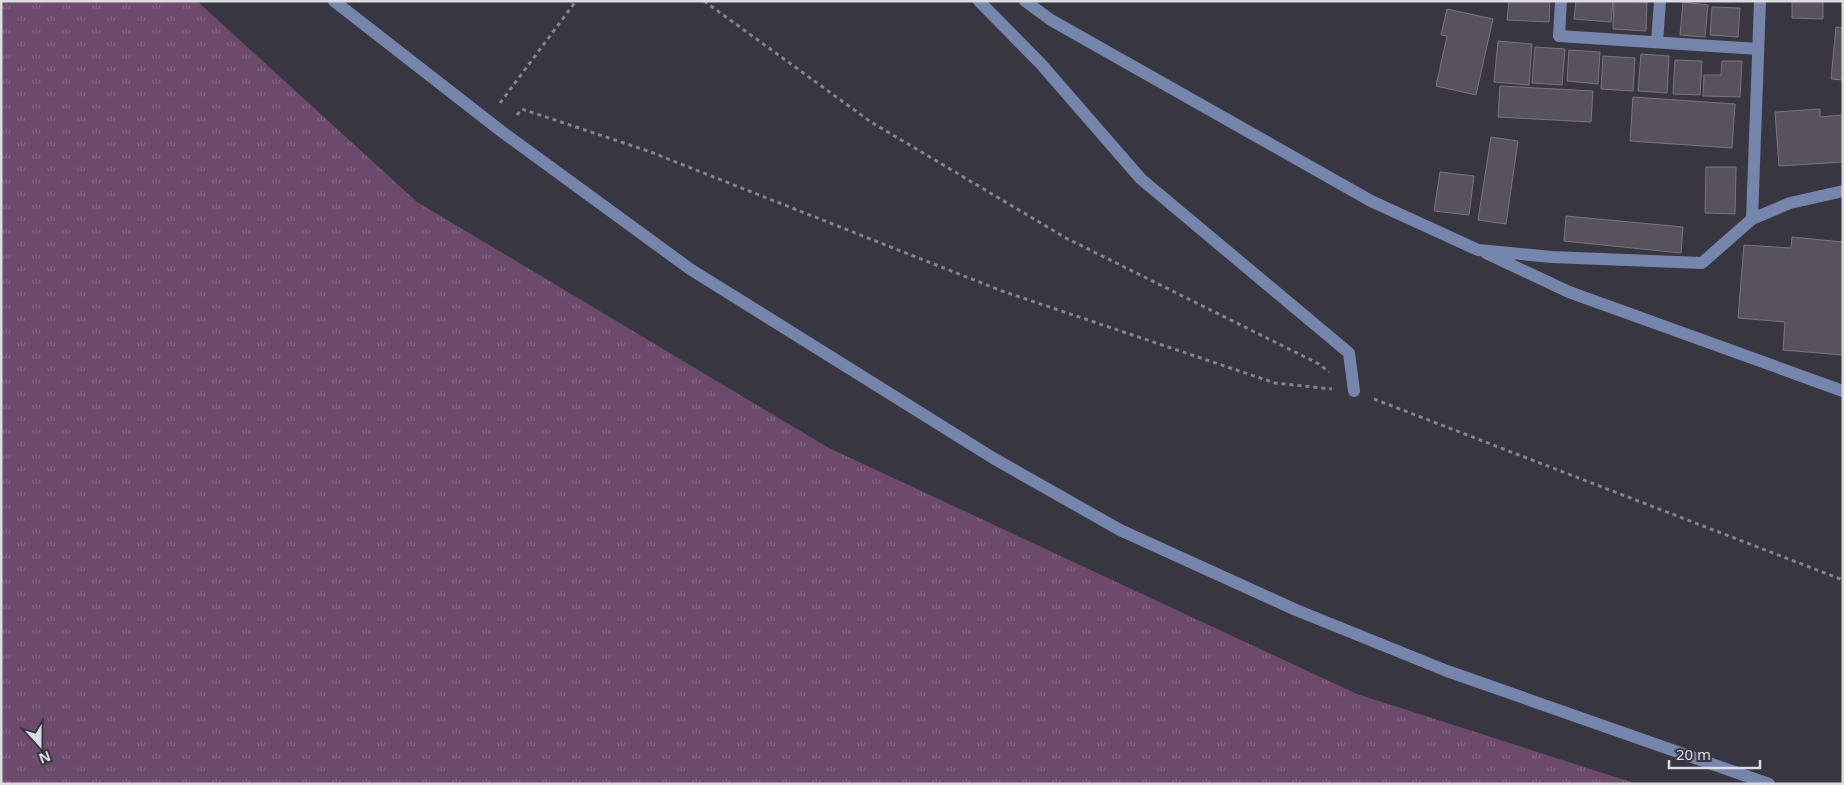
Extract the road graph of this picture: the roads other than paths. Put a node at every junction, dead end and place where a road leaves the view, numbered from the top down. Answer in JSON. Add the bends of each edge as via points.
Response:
{"nodes":[{"id":1,"x":334,"y":1,"type":"edge"},
{"id":2,"x":979,"y":1,"type":"edge"},
{"id":3,"x":1025,"y":1,"type":"edge"},
{"id":4,"x":1561,"y":1,"type":"edge"},
{"id":5,"x":1660,"y":1,"type":"edge"},
{"id":6,"x":1760,"y":1,"type":"edge"},
{"id":7,"x":1658,"y":42,"type":"junction"},
{"id":8,"x":1758,"y":49,"type":"junction"},
{"id":9,"x":1843,"y":191,"type":"edge"},
{"id":10,"x":1752,"y":219,"type":"junction"},
{"id":11,"x":1478,"y":250,"type":"junction"},
{"id":12,"x":1354,"y":391,"type":"road end"},
{"id":13,"x":1843,"y":391,"type":"edge"},
{"id":14,"x":1769,"y":784,"type":"edge"}],
"edges":[{"from":1,"to":14,"type":"street","via":[[500,131],[690,269],[993,458],[1120,530],[1296,610],[1447,671]]},
{"from":2,"to":12,"type":"street","via":[[1041,64],[1141,180],[1349,353]]},
{"from":3,"to":11,"type":"street","via":[[1051,20],[1371,201]]},
{"from":4,"to":7,"type":"street","via":[[1559,36]]},
{"from":5,"to":7,"type":"street"},
{"from":6,"to":8,"type":"street"},
{"from":7,"to":8,"type":"street"},
{"from":8,"to":10,"type":"street"},
{"from":9,"to":10,"type":"street","via":[[1790,204]]},
{"from":10,"to":11,"type":"street","via":[[1702,263],[1552,257]]},
{"from":11,"to":13,"type":"street","via":[[1569,292]]}]}
